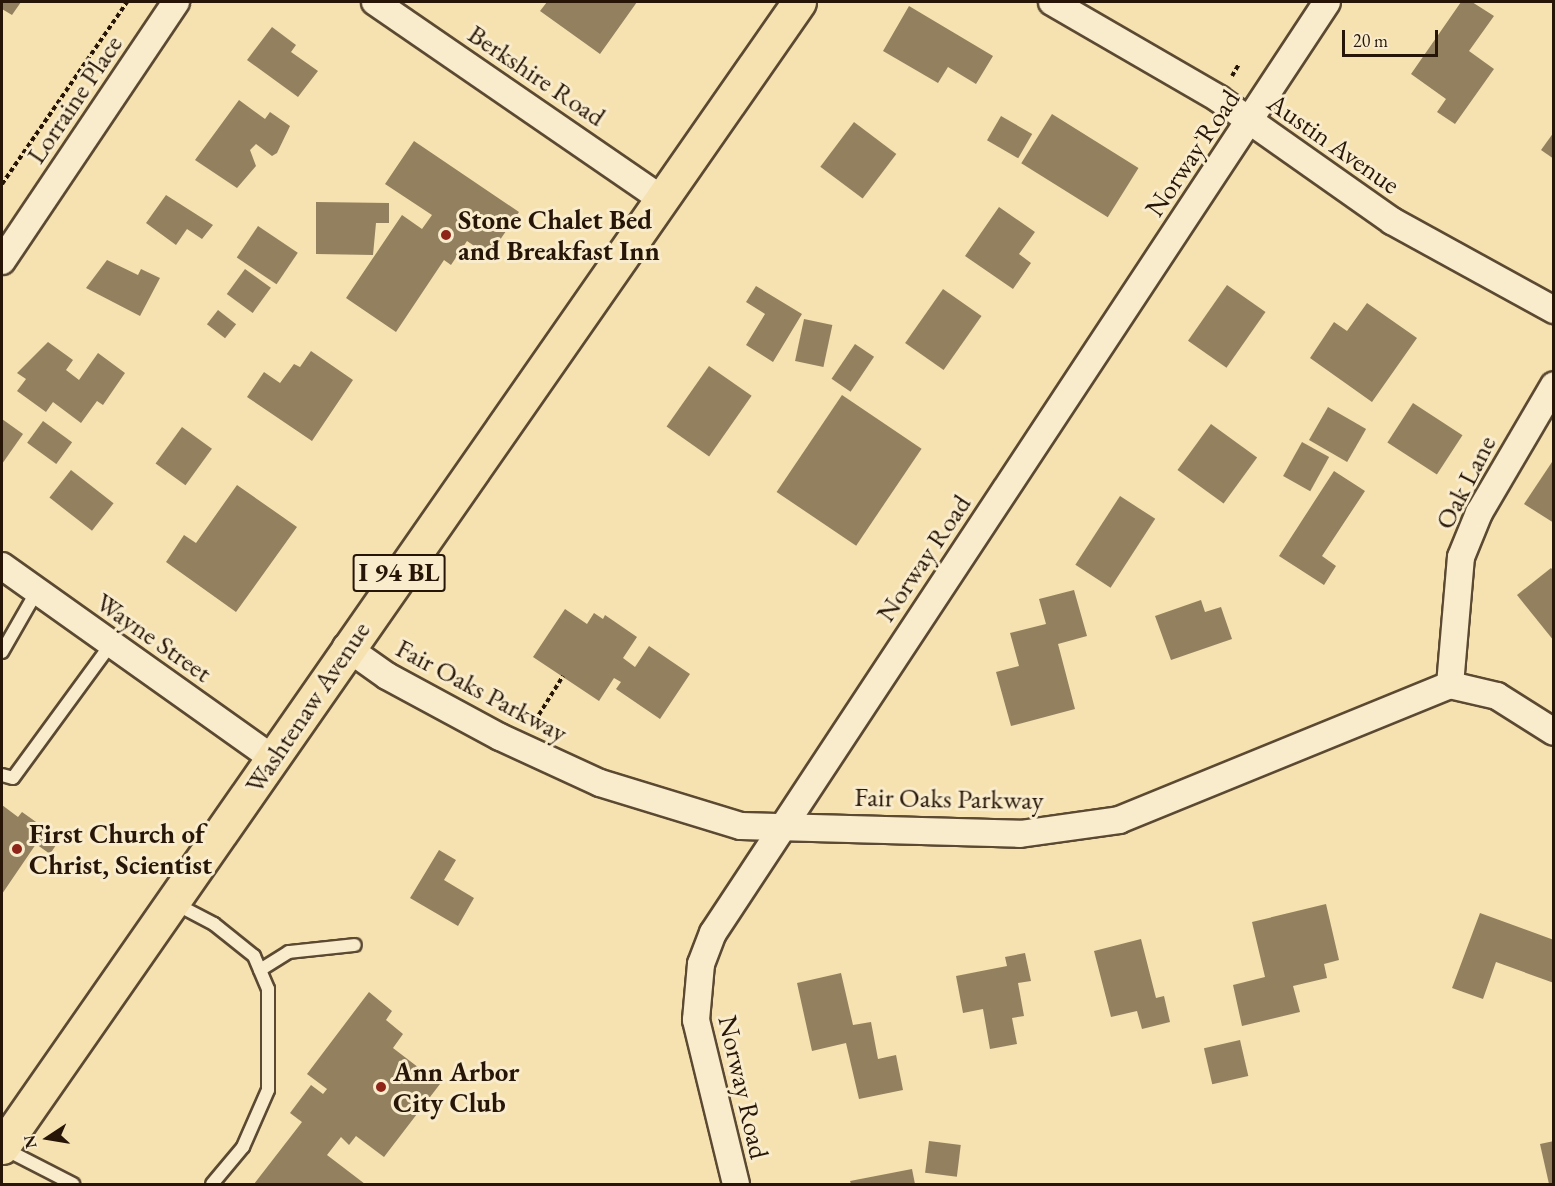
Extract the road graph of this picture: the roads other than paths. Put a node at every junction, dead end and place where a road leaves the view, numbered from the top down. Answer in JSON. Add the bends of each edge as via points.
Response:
{"nodes":[{"id":1,"x":176,"y":2,"type":"edge"},
{"id":2,"x":375,"y":2,"type":"edge"},
{"id":3,"x":799,"y":2,"type":"edge"},
{"id":4,"x":1052,"y":2,"type":"edge"},
{"id":5,"x":1327,"y":2,"type":"edge"},
{"id":6,"x":1250,"y":121,"type":"junction"},
{"id":7,"x":663,"y":200,"type":"junction"},
{"id":8,"x":2,"y":261,"type":"edge"},
{"id":9,"x":1554,"y":310,"type":"edge"},
{"id":10,"x":1554,"y":385,"type":"edge"},
{"id":11,"x":2,"y":566,"type":"edge"},
{"id":12,"x":37,"y":591,"type":"junction"},
{"id":13,"x":111,"y":644,"type":"junction"},
{"id":14,"x":346,"y":647,"type":"junction"},
{"id":15,"x":2,"y":652,"type":"edge"},
{"id":16,"x":1450,"y":685,"type":"junction"},
{"id":17,"x":1554,"y":732,"type":"edge"},
{"id":18,"x":272,"y":758,"type":"junction"},
{"id":19,"x":2,"y":776,"type":"edge"},
{"id":20,"x":780,"y":827,"type":"junction"},
{"id":21,"x":173,"y":902,"type":"junction"},
{"id":22,"x":356,"y":945,"type":"dead end"},
{"id":23,"x":260,"y":970,"type":"junction"},
{"id":24,"x":2,"y":1147,"type":"edge"},
{"id":25,"x":73,"y":1185,"type":"edge"},
{"id":26,"x":212,"y":1185,"type":"edge"},
{"id":27,"x":736,"y":1185,"type":"edge"}],
"edges":[{"from":1,"to":8,"type":"street","name":"Lorraine Place"},
{"from":2,"to":7,"type":"street","name":"Berkshire Road"},
{"from":3,"to":7,"type":"main road","name":"Washtenaw Avenue","number":"I 94 BL"},
{"from":4,"to":6,"type":"street","name":"Austin Avenue"},
{"from":5,"to":6,"type":"street","name":"Norway Road"},
{"from":6,"to":9,"type":"street","name":"Austin Avenue","via":[[1392,221]]},
{"from":6,"to":20,"type":"street","name":"Norway Road"},
{"from":7,"to":14,"type":"main road","name":"Washtenaw Avenue","number":"I 94 BL"},
{"from":10,"to":16,"type":"street","name":"Oak Lane","via":[[1479,513],[1461,557]]},
{"from":11,"to":12,"type":"street","name":"Wayne Street"},
{"from":12,"to":13,"type":"street","name":"Wayne Street"},
{"from":12,"to":15,"type":"lane"},
{"from":13,"to":18,"type":"street","name":"Wayne Street"},
{"from":13,"to":19,"type":"lane","via":[[13,778]]},
{"from":14,"to":18,"type":"main road","name":"Washtenaw Avenue","number":"I 94 BL"},
{"from":14,"to":20,"type":"street","name":"Fair Oaks Parkway","via":[[387,676],[500,737],[600,783],[741,826]]},
{"from":16,"to":17,"type":"street","via":[[1497,696]]},
{"from":16,"to":20,"type":"street","name":"Fair Oaks Parkway","via":[[1119,820],[1020,834]]},
{"from":18,"to":21,"type":"main road","name":"Washtenaw Avenue","number":"I 94 BL"},
{"from":20,"to":27,"type":"street","name":"Norway Road","via":[[712,933],[697,992],[696,1020]]},
{"from":21,"to":23,"type":"lane","via":[[214,924],[254,956]]},
{"from":21,"to":24,"type":"main road","name":"Washtenaw Avenue","number":"I 94 BL"},
{"from":22,"to":23,"type":"lane","via":[[289,952]]},
{"from":23,"to":26,"type":"lane","via":[[268,989],[272,1028],[268,1090],[243,1147]]},
{"from":24,"to":25,"type":"lane"}]}
